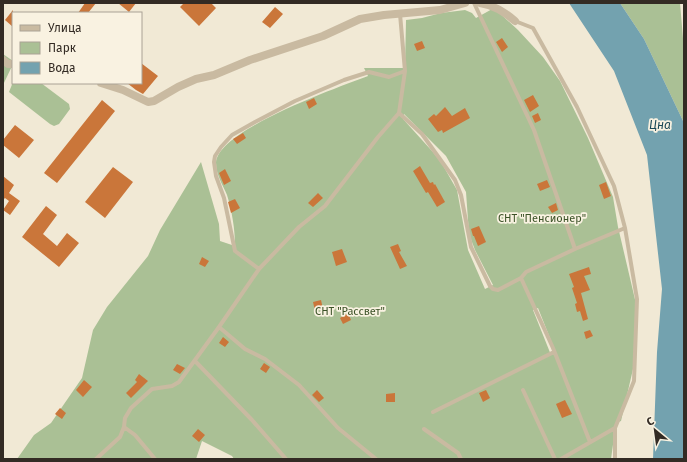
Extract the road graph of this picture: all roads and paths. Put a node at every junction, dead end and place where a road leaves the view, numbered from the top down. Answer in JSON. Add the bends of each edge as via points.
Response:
{"nodes":[{"id":1,"x":465,"y":3,"type":"edge"},
{"id":2,"x":474,"y":3,"type":"edge"},
{"id":3,"x":480,"y":3,"type":"edge"},
{"id":4,"x":400,"y":14,"type":"junction"},
{"id":5,"x":515,"y":21,"type":"joint"},
{"id":6,"x":3,"y":60,"type":"edge"},
{"id":7,"x":12,"y":64,"type":"edge"},
{"id":8,"x":405,"y":71,"type":"junction"},
{"id":9,"x":104,"y":84,"type":"edge"},
{"id":10,"x":399,"y":113,"type":"junction"},
{"id":11,"x":625,"y":228,"type":"junction"},
{"id":12,"x":575,"y":249,"type":"junction"},
{"id":13,"x":259,"y":269,"type":"junction"},
{"id":14,"x":521,"y":278,"type":"junction"},
{"id":15,"x":219,"y":327,"type":"junction"},
{"id":16,"x":554,"y":352,"type":"junction"},
{"id":17,"x":195,"y":361,"type":"junction"},
{"id":18,"x":523,"y":390,"type":"dead end"},
{"id":19,"x":433,"y":412,"type":"dead end"},
{"id":20,"x":124,"y":427,"type":"junction"},
{"id":21,"x":615,"y":428,"type":"junction"},
{"id":22,"x":424,"y":429,"type":"dead end"},
{"id":23,"x":590,"y":442,"type":"junction"},
{"id":24,"x":96,"y":459,"type":"edge"},
{"id":25,"x":154,"y":459,"type":"edge"},
{"id":26,"x":286,"y":459,"type":"edge"},
{"id":27,"x":376,"y":459,"type":"edge"},
{"id":28,"x":461,"y":459,"type":"edge"},
{"id":29,"x":555,"y":459,"type":"edge"},
{"id":30,"x":561,"y":459,"type":"edge"},
{"id":31,"x":615,"y":459,"type":"edge"}],
"edges":[{"from":1,"to":4,"type":"street","via":[[440,10]]},
{"from":2,"to":12,"type":"lane","via":[[534,130]]},
{"from":3,"to":5,"type":"street","via":[[494,6]]},
{"from":4,"to":8,"type":"lane"},
{"from":4,"to":9,"type":"street","via":[[360,19],[285,50],[196,79],[154,101],[148,102]]},
{"from":5,"to":11,"type":"lane","via":[[533,28],[577,108],[614,186]]},
{"from":6,"to":7,"type":"street"},
{"from":8,"to":10,"type":"lane"},
{"from":8,"to":13,"type":"lane","via":[[389,77],[369,72],[344,80],[255,122],[232,135],[220,147],[214,162],[216,176],[224,198],[235,251]]},
{"from":10,"to":13,"type":"lane","via":[[325,206],[299,227]]},
{"from":10,"to":14,"type":"lane","via":[[422,134],[455,180],[461,195],[471,247],[490,286],[498,290]]},
{"from":11,"to":12,"type":"lane"},
{"from":11,"to":21,"type":"lane","via":[[636,299],[634,380]]},
{"from":12,"to":14,"type":"lane","via":[[526,272]]},
{"from":13,"to":15,"type":"lane"},
{"from":14,"to":16,"type":"lane"},
{"from":15,"to":17,"type":"lane"},
{"from":15,"to":27,"type":"lane","via":[[245,349],[265,359],[299,385],[338,428]]},
{"from":16,"to":19,"type":"lane"},
{"from":16,"to":23,"type":"lane"},
{"from":17,"to":20,"type":"lane","via":[[179,382],[172,386],[152,389],[143,397],[128,413]]},
{"from":17,"to":26,"type":"lane"},
{"from":18,"to":29,"type":"lane"},
{"from":20,"to":24,"type":"lane","via":[[120,437]]},
{"from":20,"to":25,"type":"lane"},
{"from":21,"to":23,"type":"lane"},
{"from":21,"to":31,"type":"lane"},
{"from":22,"to":28,"type":"lane","via":[[458,453]]},
{"from":23,"to":30,"type":"lane"}]}
